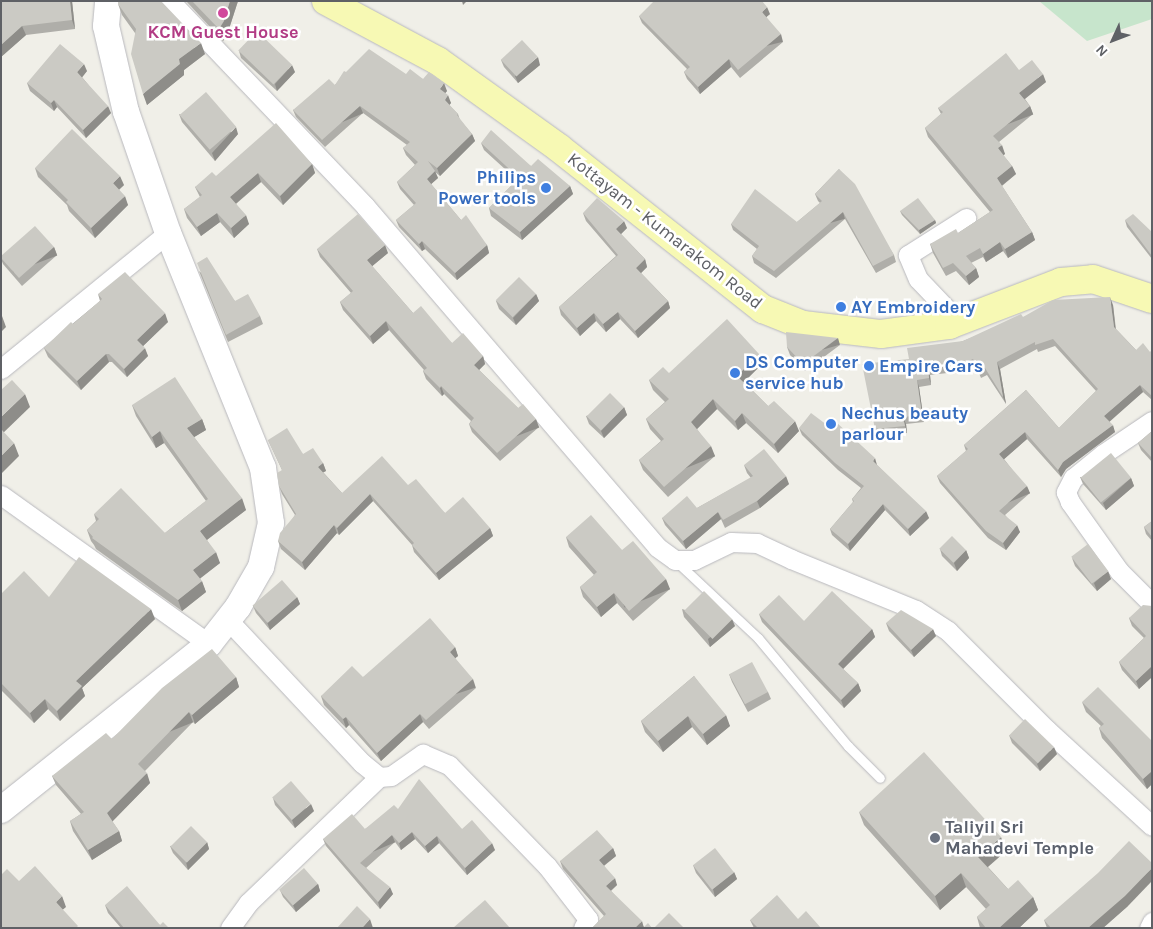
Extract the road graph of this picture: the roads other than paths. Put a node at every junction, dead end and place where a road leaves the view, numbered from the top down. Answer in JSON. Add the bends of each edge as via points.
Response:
{"nodes":[{"id":1,"x":108,"y":1,"type":"edge"},
{"id":2,"x":170,"y":1,"type":"edge"},
{"id":3,"x":326,"y":1,"type":"edge"},
{"id":4,"x":966,"y":218,"type":"dead end"},
{"id":5,"x":168,"y":233,"type":"junction"},
{"id":6,"x":1152,"y":299,"type":"edge"},
{"id":7,"x":959,"y":322,"type":"junction"},
{"id":8,"x":1,"y":369,"type":"edge"},
{"id":9,"x":1152,"y":421,"type":"edge"},
{"id":10,"x":1,"y":495,"type":"edge"},
{"id":11,"x":675,"y":560,"type":"junction"},
{"id":12,"x":1152,"y":604,"type":"edge"},
{"id":13,"x":228,"y":620,"type":"junction"},
{"id":14,"x":209,"y":644,"type":"junction"},
{"id":15,"x":379,"y":778,"type":"junction"},
{"id":16,"x":880,"y":778,"type":"dead end"},
{"id":17,"x":1,"y":810,"type":"edge"},
{"id":18,"x":1152,"y":826,"type":"edge"},
{"id":19,"x":1152,"y":922,"type":"edge"},
{"id":20,"x":230,"y":928,"type":"edge"},
{"id":21,"x":583,"y":928,"type":"edge"},
{"id":22,"x":1149,"y":928,"type":"edge"}],
"edges":[{"from":1,"to":5,"type":"main road","via":[[106,26],[126,112]]},
{"from":2,"to":11,"type":"street","via":[[365,206],[657,547]]},
{"from":3,"to":7,"type":"main road","name":"Kottayam - Kumarakom Road","via":[[438,61],[560,148],[763,309],[804,325],[881,334]]},
{"from":4,"to":7,"type":"street","via":[[908,255],[918,279]]},
{"from":5,"to":8,"type":"street"},
{"from":5,"to":13,"type":"main road","via":[[263,468],[271,522],[261,567]]},
{"from":6,"to":7,"type":"main road","name":"Kottayam - Kumarakom Road","via":[[1093,279],[1061,282]]},
{"from":9,"to":12,"type":"street","via":[[1073,478],[1066,492],[1119,571]]},
{"from":10,"to":14,"type":"street"},
{"from":11,"to":16,"type":"lane","via":[[758,638],[848,746]]},
{"from":11,"to":18,"type":"street","via":[[694,560],[731,542],[758,543],[916,610],[948,631],[1046,730]]},
{"from":13,"to":14,"type":"main road"},
{"from":13,"to":15,"type":"street","via":[[362,764]]},
{"from":14,"to":17,"type":"main road"},
{"from":15,"to":20,"type":"street","via":[[248,903]]},
{"from":15,"to":21,"type":"street","via":[[391,776],[423,754],[449,765],[567,889],[588,919]]},
{"from":19,"to":22,"type":"street"}]}
